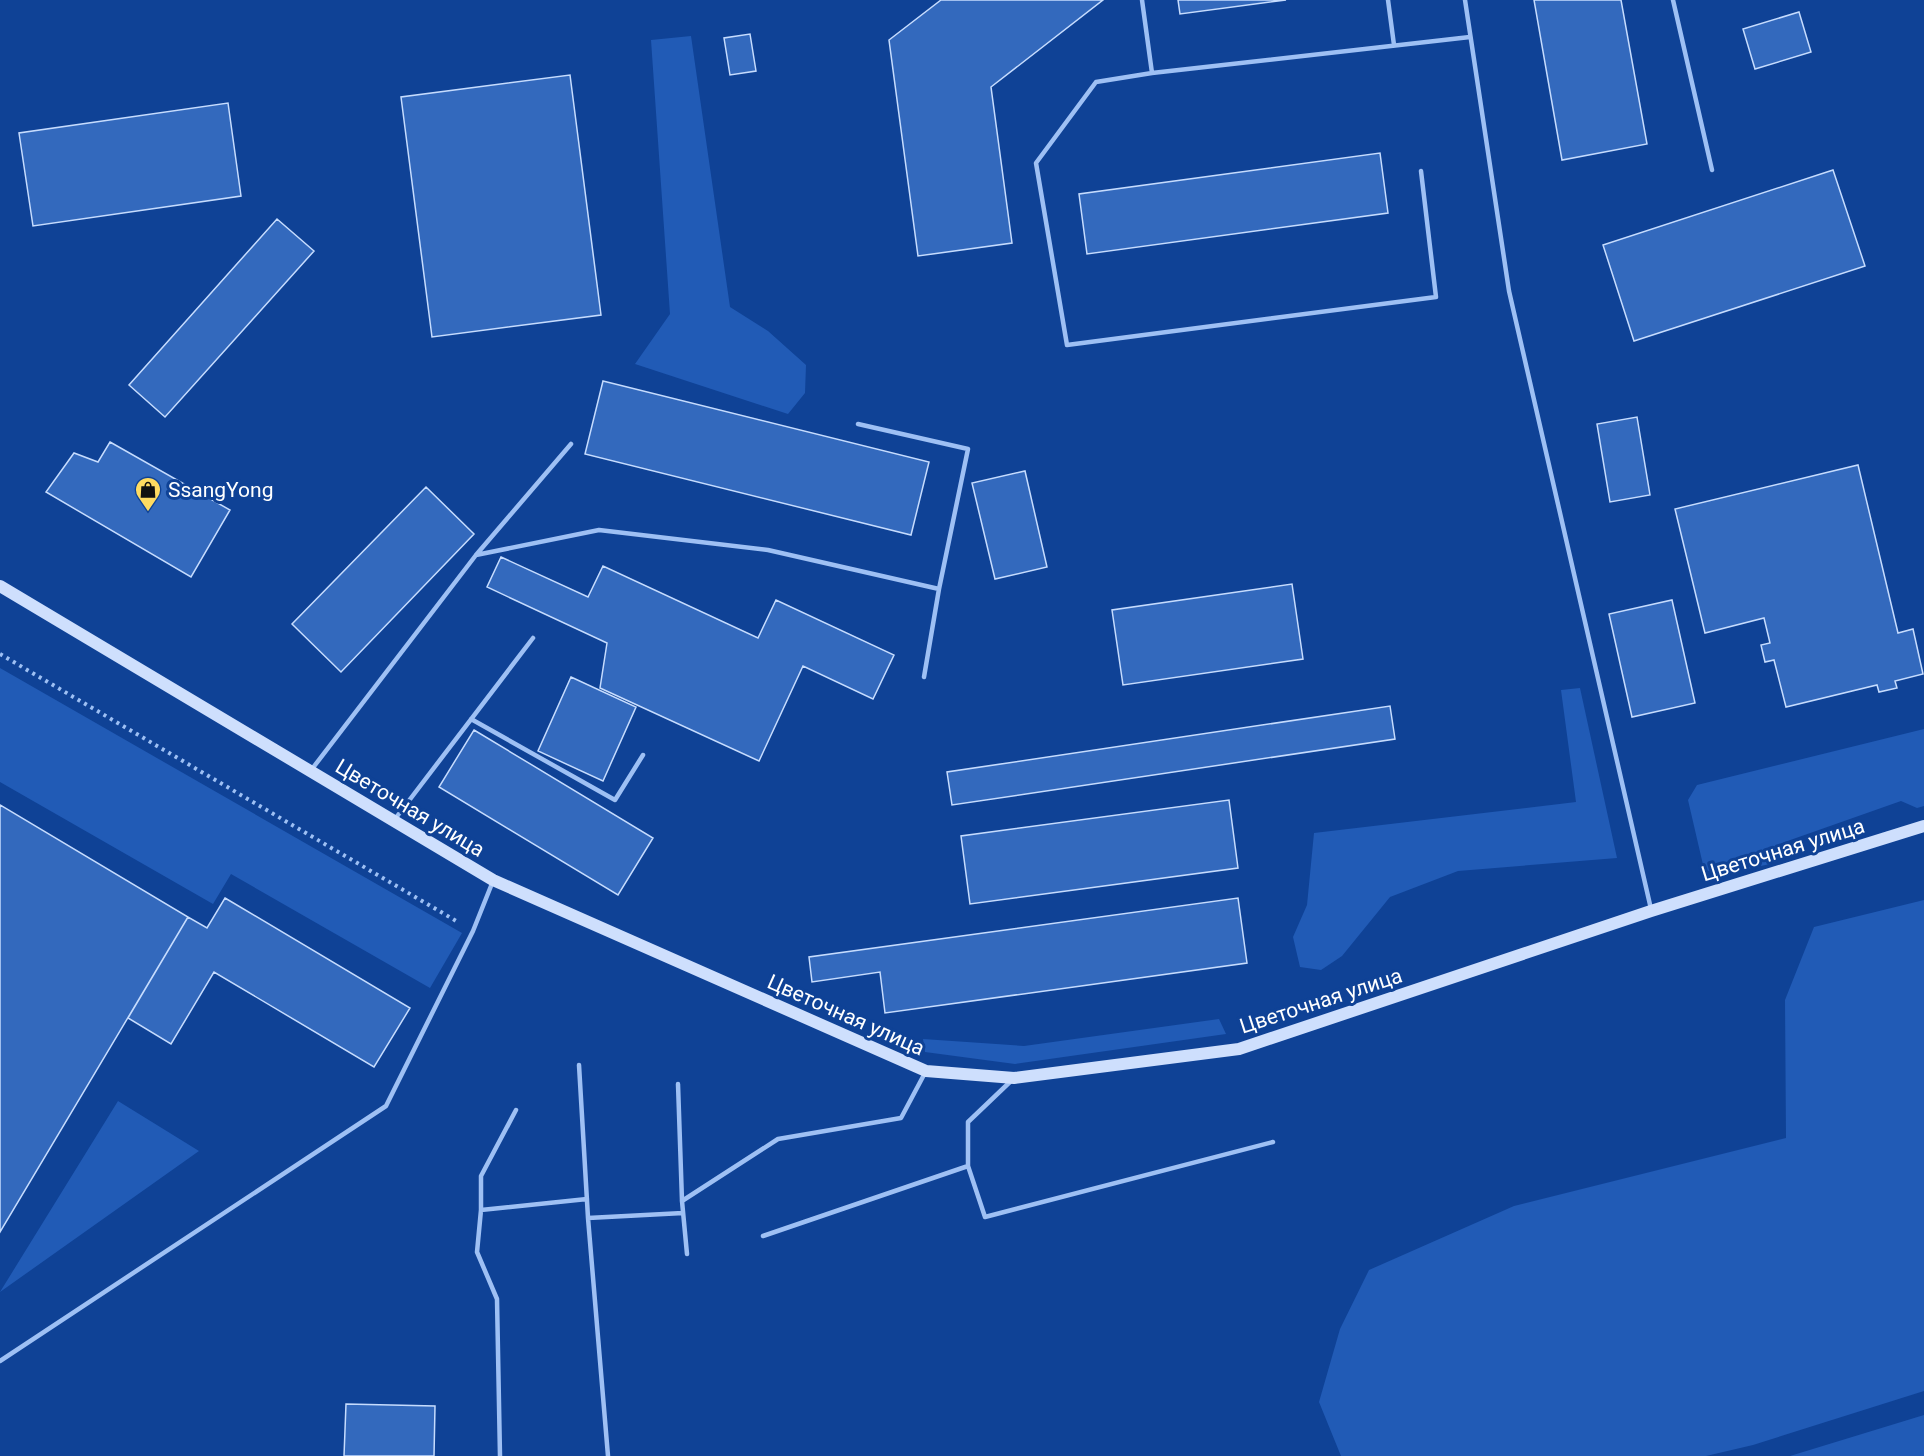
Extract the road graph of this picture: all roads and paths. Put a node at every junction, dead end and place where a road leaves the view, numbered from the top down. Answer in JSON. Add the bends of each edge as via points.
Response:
{"nodes":[{"id":1,"x":1142,"y":0,"type":"edge"},
{"id":2,"x":1388,"y":0,"type":"edge"},
{"id":3,"x":1465,"y":0,"type":"edge"},
{"id":4,"x":1673,"y":0,"type":"edge"},
{"id":5,"x":1470,"y":37,"type":"junction"},
{"id":6,"x":1394,"y":45,"type":"junction"},
{"id":7,"x":1152,"y":73,"type":"junction"},
{"id":8,"x":1712,"y":170,"type":"dead end"},
{"id":9,"x":1421,"y":171,"type":"dead end"},
{"id":10,"x":858,"y":424,"type":"dead end"},
{"id":11,"x":571,"y":444,"type":"dead end"},
{"id":12,"x":476,"y":555,"type":"junction"},
{"id":13,"x":0,"y":586,"type":"edge"},
{"id":14,"x":939,"y":589,"type":"junction"},
{"id":15,"x":533,"y":638,"type":"dead end"},
{"id":16,"x":0,"y":654,"type":"edge"},
{"id":17,"x":924,"y":677,"type":"dead end"},
{"id":18,"x":471,"y":719,"type":"junction"},
{"id":19,"x":643,"y":755,"type":"dead end"},
{"id":20,"x":310,"y":771,"type":"junction"},
{"id":21,"x":393,"y":821,"type":"junction"},
{"id":22,"x":1924,"y":826,"type":"edge"},
{"id":23,"x":493,"y":880,"type":"junction"},
{"id":24,"x":1651,"y":911,"type":"junction"},
{"id":25,"x":473,"y":931,"type":"junction"},
{"id":26,"x":579,"y":1065,"type":"dead end"},
{"id":27,"x":926,"y":1071,"type":"junction"},
{"id":28,"x":1014,"y":1078,"type":"junction"},
{"id":29,"x":678,"y":1084,"type":"dead end"},
{"id":30,"x":516,"y":1110,"type":"dead end"},
{"id":31,"x":1273,"y":1142,"type":"dead end"},
{"id":32,"x":968,"y":1166,"type":"junction"},
{"id":33,"x":586,"y":1199,"type":"junction"},
{"id":34,"x":682,"y":1200,"type":"junction"},
{"id":35,"x":481,"y":1209,"type":"junction"},
{"id":36,"x":683,"y":1213,"type":"junction"},
{"id":37,"x":588,"y":1218,"type":"junction"},
{"id":38,"x":763,"y":1236,"type":"dead end"},
{"id":39,"x":687,"y":1254,"type":"dead end"},
{"id":40,"x":0,"y":1360,"type":"edge"},
{"id":41,"x":500,"y":1456,"type":"edge"},
{"id":42,"x":608,"y":1456,"type":"edge"}],
"edges":[{"from":1,"to":7,"type":"lane"},
{"from":2,"to":6,"type":"lane"},
{"from":3,"to":5,"type":"lane"},
{"from":4,"to":8,"type":"lane"},
{"from":5,"to":6,"type":"lane"},
{"from":5,"to":24,"type":"lane","via":[[1509,291]]},
{"from":6,"to":7,"type":"lane"},
{"from":7,"to":9,"type":"lane","via":[[1096,82],[1036,163],[1067,345],[1436,297]]},
{"from":10,"to":14,"type":"lane","via":[[968,449]]},
{"from":11,"to":12,"type":"lane"},
{"from":12,"to":14,"type":"lane","via":[[599,530],[768,550]]},
{"from":12,"to":20,"type":"lane"},
{"from":13,"to":20,"type":"street","name":"Цветочная улица"},
{"from":14,"to":17,"type":"lane"},
{"from":15,"to":18,"type":"lane"},
{"from":16,"to":25,"type":"path"},
{"from":18,"to":19,"type":"lane","via":[[615,800]]},
{"from":18,"to":21,"type":"lane"},
{"from":20,"to":21,"type":"street","name":"Цветочная улица"},
{"from":21,"to":23,"type":"street","name":"Цветочная улица"},
{"from":22,"to":24,"type":"street","name":"Цветочная улица"},
{"from":23,"to":25,"type":"lane"},
{"from":23,"to":27,"type":"street","name":"Цветочная улица"},
{"from":24,"to":28,"type":"street","name":"Цветочная улица","via":[[1239,1049]]},
{"from":25,"to":40,"type":"lane","via":[[386,1106]]},
{"from":26,"to":33,"type":"lane"},
{"from":27,"to":28,"type":"street","name":"Цветочная улица"},
{"from":27,"to":34,"type":"lane","via":[[901,1118],[778,1139]]},
{"from":28,"to":32,"type":"lane","via":[[968,1122]]},
{"from":29,"to":34,"type":"lane"},
{"from":30,"to":35,"type":"lane","via":[[481,1176]]},
{"from":31,"to":32,"type":"lane","via":[[985,1216]]},
{"from":32,"to":38,"type":"lane"},
{"from":33,"to":35,"type":"lane"},
{"from":33,"to":37,"type":"lane"},
{"from":34,"to":36,"type":"lane"},
{"from":35,"to":41,"type":"lane","via":[[477,1252],[497,1299]]},
{"from":36,"to":37,"type":"lane"},
{"from":36,"to":39,"type":"lane"},
{"from":37,"to":42,"type":"lane"}]}
